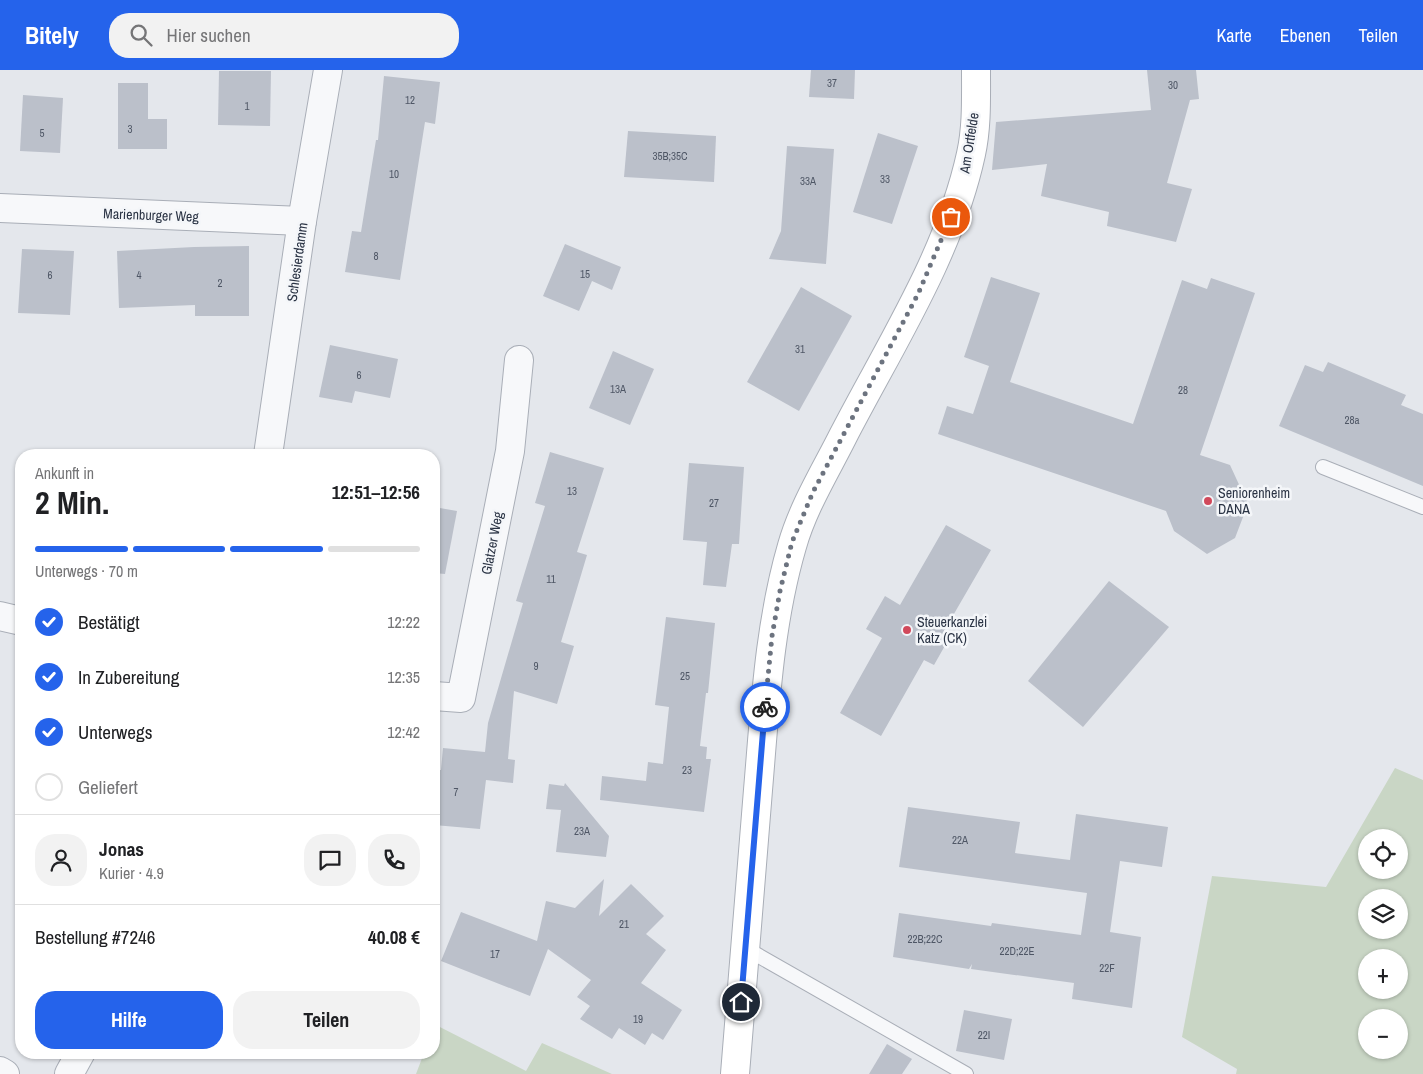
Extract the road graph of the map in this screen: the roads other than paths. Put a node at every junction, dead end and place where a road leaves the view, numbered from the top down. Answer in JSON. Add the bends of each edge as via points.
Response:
{"nodes":[{"id":1,"x":328,"y":70,"type":"edge"},
{"id":2,"x":976,"y":70,"type":"edge"},
{"id":3,"x":0,"y":208,"type":"edge"},
{"id":4,"x":302,"y":221,"type":"junction"},
{"id":5,"x":519,"y":360,"type":"dead end"},
{"id":6,"x":269,"y":449,"type":"edge"},
{"id":7,"x":1323,"y":467,"type":"dead end"},
{"id":8,"x":1423,"y":507,"type":"edge"},
{"id":9,"x":0,"y":616,"type":"edge"},
{"id":10,"x":15,"y":620,"type":"edge"},
{"id":11,"x":440,"y":696,"type":"edge"},
{"id":12,"x":745,"y":948,"type":"junction"},
{"id":13,"x":77,"y":1059,"type":"edge"},
{"id":14,"x":0,"y":1071,"type":"edge"},
{"id":15,"x":5,"y":1074,"type":"edge"},
{"id":16,"x":69,"y":1074,"type":"edge"},
{"id":17,"x":735,"y":1074,"type":"edge"},
{"id":18,"x":966,"y":1074,"type":"edge"}],
"edges":[{"from":1,"to":4,"type":"street","name":"Schlesierdamm"},
{"from":2,"to":12,"type":"main road","name":"Am Ortfelde","via":[[971,153],[946,231],[918,294],[813,492],[792,542],[772,636]]},
{"from":3,"to":4,"type":"street","name":"Marienburger Weg"},
{"from":4,"to":6,"type":"street","name":"Schlesierdamm"},
{"from":5,"to":11,"type":"street","name":"Glatzer Weg","via":[[510,451],[461,698]]},
{"from":7,"to":8,"type":"lane"},
{"from":9,"to":10,"type":"street"},
{"from":12,"to":17,"type":"main road","name":"Am Ortfelde"},
{"from":12,"to":18,"type":"lane"},
{"from":13,"to":16,"type":"street"},
{"from":14,"to":15,"type":"street"}]}
